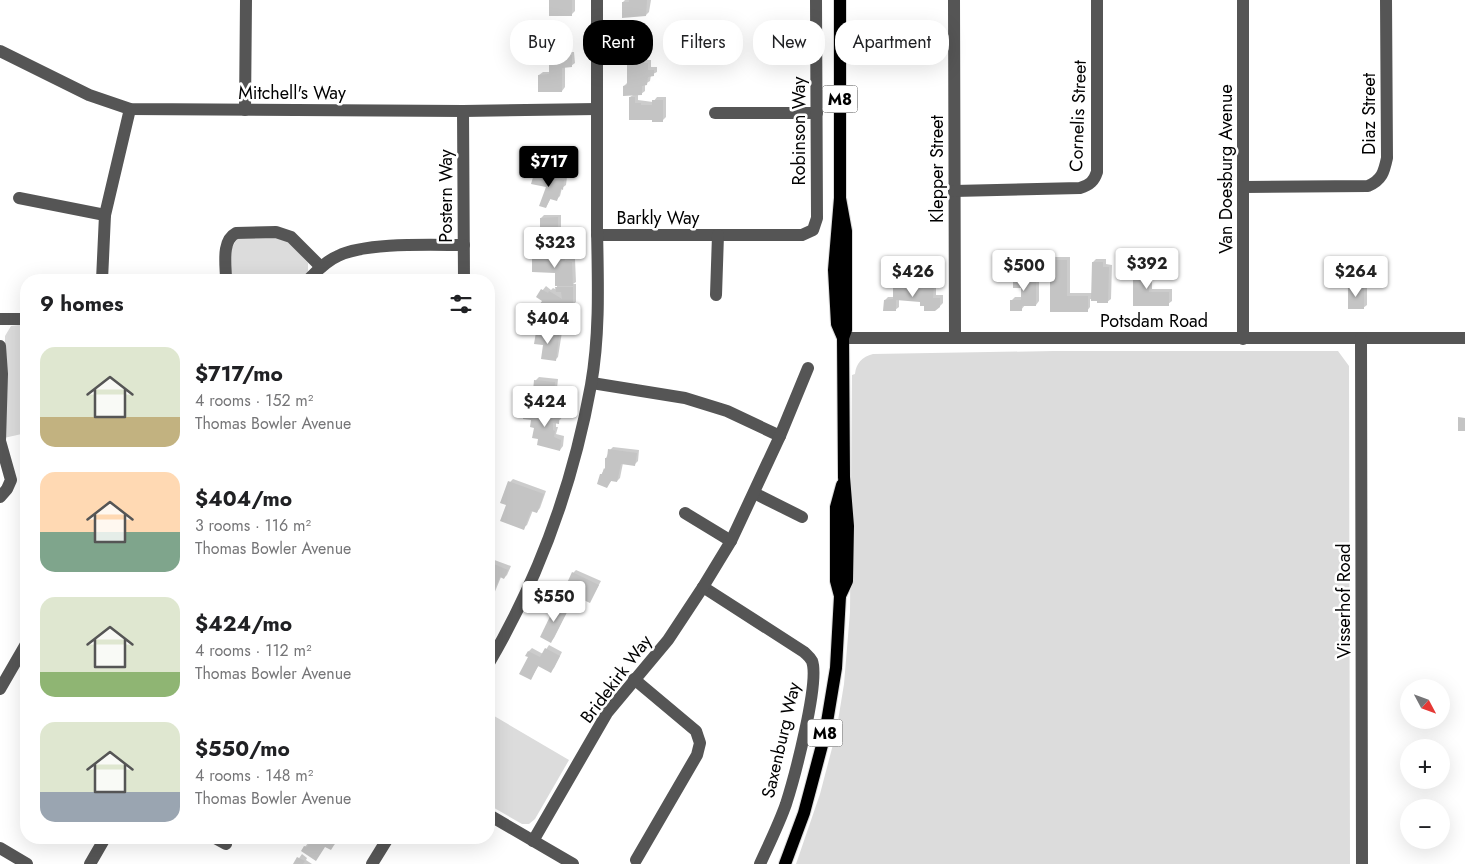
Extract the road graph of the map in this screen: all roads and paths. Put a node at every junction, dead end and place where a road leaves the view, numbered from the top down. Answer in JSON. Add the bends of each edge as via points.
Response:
{"nodes":[{"id":1,"x":246,"y":0,"type":"edge"},
{"id":2,"x":597,"y":0,"type":"edge"},
{"id":3,"x":816,"y":0,"type":"edge"},
{"id":4,"x":840,"y":0,"type":"edge"},
{"id":5,"x":954,"y":0,"type":"edge"},
{"id":6,"x":1097,"y":0,"type":"edge"},
{"id":7,"x":1243,"y":0,"type":"edge"},
{"id":8,"x":1386,"y":0,"type":"edge"},
{"id":9,"x":0,"y":51,"type":"edge"},
{"id":10,"x":130,"y":109,"type":"junction"},
{"id":11,"x":597,"y":109,"type":"junction"},
{"id":12,"x":245,"y":110,"type":"junction"},
{"id":13,"x":463,"y":111,"type":"junction"},
{"id":14,"x":714,"y":113,"type":"dead end"},
{"id":15,"x":817,"y":113,"type":"junction"},
{"id":16,"x":1244,"y":186,"type":"junction"},
{"id":17,"x":954,"y":191,"type":"junction"},
{"id":18,"x":19,"y":198,"type":"dead end"},
{"id":19,"x":105,"y":215,"type":"junction"},
{"id":20,"x":813,"y":230,"type":"joint"},
{"id":21,"x":597,"y":235,"type":"junction"},
{"id":22,"x":718,"y":235,"type":"junction"},
{"id":23,"x":464,"y":245,"type":"junction"},
{"id":24,"x":321,"y":267,"type":"junction"},
{"id":25,"x":102,"y":274,"type":"edge"},
{"id":26,"x":226,"y":274,"type":"edge"},
{"id":27,"x":314,"y":274,"type":"edge"},
{"id":28,"x":464,"y":274,"type":"edge"},
{"id":29,"x":716,"y":295,"type":"dead end"},
{"id":30,"x":20,"y":319,"type":"edge"},
{"id":31,"x":0,"y":320,"type":"edge"},
{"id":32,"x":843,"y":338,"type":"junction"},
{"id":33,"x":955,"y":338,"type":"junction"},
{"id":34,"x":1361,"y":338,"type":"junction"},
{"id":35,"x":1465,"y":338,"type":"edge"},
{"id":36,"x":1243,"y":339,"type":"junction"},
{"id":37,"x":0,"y":346,"type":"edge"},
{"id":38,"x":808,"y":368,"type":"dead end"},
{"id":39,"x":592,"y":383,"type":"junction"},
{"id":40,"x":780,"y":436,"type":"junction"},
{"id":41,"x":0,"y":441,"type":"edge"},
{"id":42,"x":754,"y":493,"type":"junction"},
{"id":43,"x":0,"y":497,"type":"edge"},
{"id":44,"x":685,"y":514,"type":"dead end"},
{"id":45,"x":802,"y":517,"type":"dead end"},
{"id":46,"x":731,"y":541,"type":"junction"},
{"id":47,"x":704,"y":587,"type":"junction"},
{"id":48,"x":20,"y":651,"type":"edge"},
{"id":49,"x":495,"y":653,"type":"edge"},
{"id":50,"x":5,"y":670,"type":"edge"},
{"id":51,"x":634,"y":679,"type":"junction"},
{"id":52,"x":0,"y":689,"type":"edge"},
{"id":53,"x":495,"y":819,"type":"edge"},
{"id":54,"x":533,"y":841,"type":"junction"},
{"id":55,"x":102,"y":844,"type":"edge"},
{"id":56,"x":384,"y":844,"type":"edge"},
{"id":57,"x":0,"y":848,"type":"edge"},
{"id":58,"x":636,"y":860,"type":"dead end"},
{"id":59,"x":27,"y":864,"type":"edge"},
{"id":60,"x":90,"y":864,"type":"edge"},
{"id":61,"x":372,"y":864,"type":"edge"},
{"id":62,"x":572,"y":864,"type":"edge"},
{"id":63,"x":760,"y":864,"type":"edge"},
{"id":64,"x":785,"y":864,"type":"edge"},
{"id":65,"x":1362,"y":864,"type":"edge"}],
"edges":[{"from":1,"to":12,"type":"street"},
{"from":2,"to":11,"type":"street"},
{"from":3,"to":15,"type":"street","name":"Robinson Way"},
{"from":4,"to":32,"type":"main road","number":"M8","via":[[840,198],[834,270],[837,324]]},
{"from":5,"to":17,"type":"street","name":"Klepper Street"},
{"from":6,"to":17,"type":"street","name":"Cornelis Street","via":[[1097,172],[1094,180],[1080,188]]},
{"from":7,"to":16,"type":"street","name":"Van Doesburg Avenue"},
{"from":8,"to":16,"type":"street","name":"Diaz Street","via":[[1387,158],[1379,181],[1368,186]]},
{"from":9,"to":10,"type":"street","name":"Mitchell's Way","via":[[90,95]]},
{"from":10,"to":12,"type":"street","name":"Mitchell's Way"},
{"from":10,"to":19,"type":"street"},
{"from":11,"to":13,"type":"street","name":"Mitchell's Way"},
{"from":11,"to":21,"type":"street"},
{"from":12,"to":13,"type":"street","name":"Mitchell's Way"},
{"from":13,"to":23,"type":"street","name":"Postern Way"},
{"from":14,"to":15,"type":"street"},
{"from":15,"to":20,"type":"street","name":"Robinson Way","via":[[817,218]]},
{"from":16,"to":36,"type":"street","name":"Van Doesburg Avenue"},
{"from":17,"to":33,"type":"street","name":"Klepper Street"},
{"from":18,"to":19,"type":"street"},
{"from":19,"to":25,"type":"street"},
{"from":20,"to":22,"type":"street","name":"Barkly Way","via":[[802,235]]},
{"from":21,"to":22,"type":"street","name":"Barkly Way"},
{"from":21,"to":39,"type":"street","via":[[598,308]]},
{"from":22,"to":29,"type":"street","name":"Barkly Way"},
{"from":23,"to":24,"type":"street","via":[[355,250],[337,256]]},
{"from":23,"to":28,"type":"street","name":"Postern Way"},
{"from":24,"to":26,"type":"street","via":[[291,237],[276,232],[236,233],[226,244]]},
{"from":24,"to":27,"type":"street"},
{"from":30,"to":31,"type":"street"},
{"from":32,"to":33,"type":"street","name":"Potsdam Road"},
{"from":32,"to":64,"type":"main road","number":"M8","via":[[847,581],[840,596],[836,668],[826,726],[804,813]]},
{"from":33,"to":36,"type":"street","name":"Potsdam Road"},
{"from":34,"to":35,"type":"street","name":"Potsdam Road"},
{"from":34,"to":36,"type":"street","name":"Potsdam Road"},
{"from":34,"to":65,"type":"street","name":"Visserhof Road"},
{"from":37,"to":41,"type":"street"},
{"from":38,"to":40,"type":"street","name":"Bridekirk Way"},
{"from":39,"to":40,"type":"street","via":[[685,398],[727,412]]},
{"from":39,"to":49,"type":"street","via":[[573,466],[550,536],[513,622]]},
{"from":40,"to":42,"type":"street","name":"Bridekirk Way"},
{"from":41,"to":43,"type":"street","via":[[11,480]]},
{"from":42,"to":45,"type":"street"},
{"from":42,"to":46,"type":"street","name":"Bridekirk Way"},
{"from":44,"to":46,"type":"street"},
{"from":46,"to":47,"type":"street","name":"Bridekirk Way"},
{"from":47,"to":51,"type":"street","name":"Bridekirk Way","via":[[668,640]]},
{"from":47,"to":63,"type":"street","name":"Saxenburg Way","via":[[804,652],[812,662],[813,676],[797,765],[785,805]]},
{"from":48,"to":50,"type":"street"},
{"from":50,"to":52,"type":"street"},
{"from":51,"to":54,"type":"street","name":"Bridekirk Way","via":[[607,712]]},
{"from":51,"to":58,"type":"street","via":[[696,731],[700,743],[697,755]]},
{"from":53,"to":54,"type":"street"},
{"from":54,"to":62,"type":"street"},
{"from":55,"to":60,"type":"street"},
{"from":56,"to":61,"type":"street"},
{"from":57,"to":59,"type":"street"}]}
